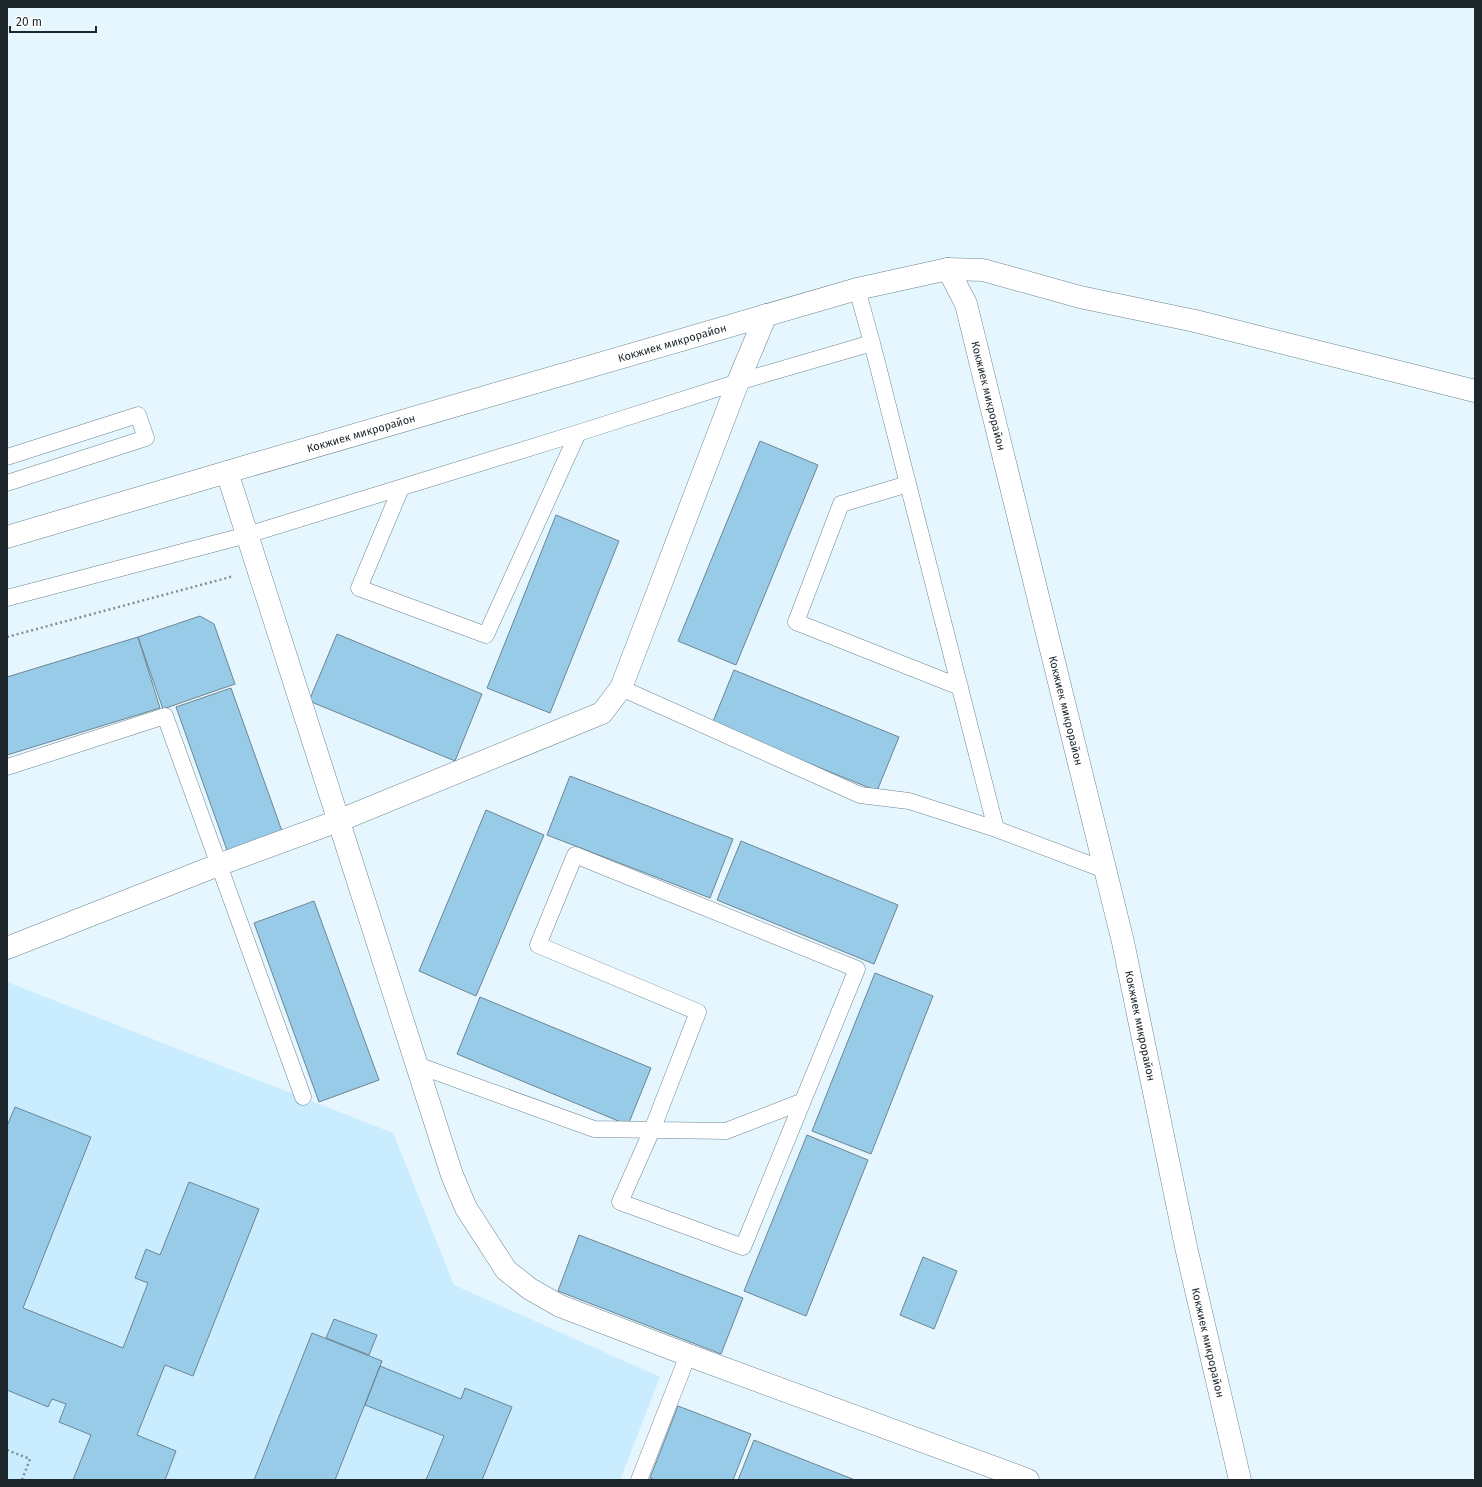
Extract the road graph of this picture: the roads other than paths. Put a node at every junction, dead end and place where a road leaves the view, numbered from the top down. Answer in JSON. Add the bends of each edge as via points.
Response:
{"nodes":[{"id":1,"x":948,"y":269,"type":"junction"},
{"id":2,"x":858,"y":289,"type":"junction"},
{"id":3,"x":766,"y":316,"type":"junction"},
{"id":4,"x":872,"y":343,"type":"junction"},
{"id":5,"x":738,"y":382,"type":"junction"},
{"id":6,"x":1475,"y":392,"type":"edge"},
{"id":7,"x":578,"y":433,"type":"junction"},
{"id":8,"x":7,"y":457,"type":"edge"},
{"id":9,"x":227,"y":472,"type":"junction"},
{"id":10,"x":7,"y":483,"type":"edge"},
{"id":11,"x":908,"y":484,"type":"junction"},
{"id":12,"x":400,"y":488,"type":"junction"},
{"id":13,"x":247,"y":534,"type":"junction"},
{"id":14,"x":7,"y":537,"type":"edge"},
{"id":15,"x":7,"y":598,"type":"edge"},
{"id":16,"x":960,"y":687,"type":"junction"},
{"id":17,"x":621,"y":688,"type":"junction"},
{"id":18,"x":7,"y":767,"type":"edge"},
{"id":19,"x":338,"y":821,"type":"junction"},
{"id":20,"x":996,"y":829,"type":"junction"},
{"id":21,"x":218,"y":865,"type":"junction"},
{"id":22,"x":1105,"y":870,"type":"junction"},
{"id":23,"x":7,"y":948,"type":"edge"},
{"id":24,"x":417,"y":1064,"type":"junction"},
{"id":25,"x":303,"y":1097,"type":"dead end"},
{"id":26,"x":801,"y":1102,"type":"junction"},
{"id":27,"x":652,"y":1130,"type":"junction"},
{"id":28,"x":688,"y":1355,"type":"junction"},
{"id":29,"x":640,"y":1480,"type":"edge"},
{"id":30,"x":1028,"y":1480,"type":"edge"},
{"id":31,"x":1240,"y":1480,"type":"edge"}],
"edges":[{"from":1,"to":2,"type":"street","name":"Кокжиек микрорайон"},
{"from":1,"to":6,"type":"street","via":[[983,270],[1080,297],[1195,321]]},
{"from":1,"to":22,"type":"street","name":"Кокжиек микрорайон","via":[[966,304]]},
{"from":2,"to":3,"type":"street","name":"Кокжиек микрорайон"},
{"from":2,"to":4,"type":"lane"},
{"from":3,"to":5,"type":"street"},
{"from":3,"to":9,"type":"street","name":"Кокжиек микрорайон"},
{"from":4,"to":5,"type":"lane"},
{"from":4,"to":11,"type":"lane"},
{"from":5,"to":7,"type":"lane"},
{"from":5,"to":17,"type":"street"},
{"from":7,"to":12,"type":"lane"},
{"from":7,"to":12,"type":"lane","via":[[486,635],[359,588]]},
{"from":8,"to":10,"type":"lane","via":[[138,415],[146,438]]},
{"from":9,"to":13,"type":"street"},
{"from":9,"to":14,"type":"street","name":"Кокжиек микрорайон"},
{"from":11,"to":16,"type":"lane"},
{"from":11,"to":16,"type":"lane","via":[[840,504],[796,622]]},
{"from":12,"to":13,"type":"lane"},
{"from":13,"to":15,"type":"lane"},
{"from":13,"to":19,"type":"street"},
{"from":16,"to":20,"type":"lane"},
{"from":17,"to":19,"type":"street","via":[[602,713]]},
{"from":17,"to":20,"type":"lane","via":[[860,795],[909,802]]},
{"from":18,"to":21,"type":"lane","via":[[165,716]]},
{"from":19,"to":21,"type":"street"},
{"from":19,"to":24,"type":"street"},
{"from":20,"to":22,"type":"lane"},
{"from":21,"to":23,"type":"street"},
{"from":21,"to":25,"type":"lane"},
{"from":22,"to":31,"type":"street","name":"Кокжиек микрорайон","via":[[1124,942],[1186,1247]]},
{"from":24,"to":27,"type":"lane","via":[[594,1129]]},
{"from":24,"to":28,"type":"street","via":[[452,1175],[466,1208],[506,1270],[530,1289],[560,1306]]},
{"from":26,"to":27,"type":"lane","via":[[726,1132]]},
{"from":26,"to":27,"type":"lane","via":[[743,1247],[620,1202]]},
{"from":26,"to":27,"type":"lane","via":[[857,969],[575,855],[538,945],[698,1012]]},
{"from":28,"to":29,"type":"lane"},
{"from":28,"to":30,"type":"street"}]}
